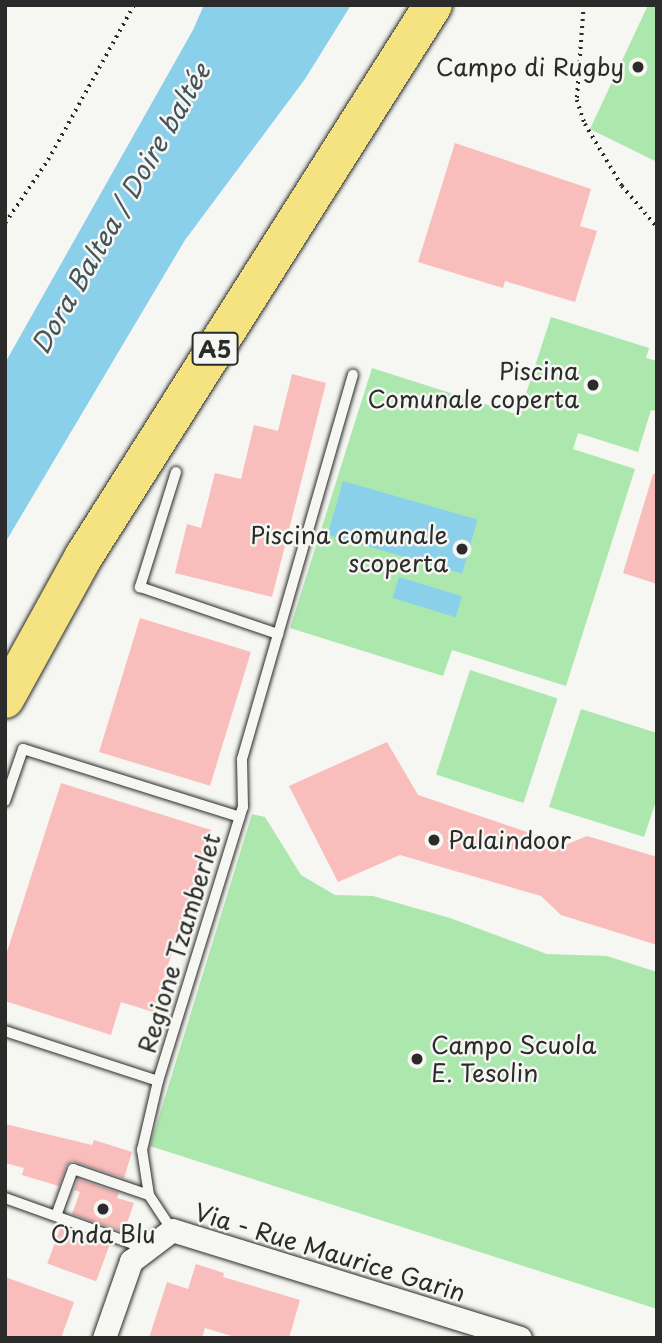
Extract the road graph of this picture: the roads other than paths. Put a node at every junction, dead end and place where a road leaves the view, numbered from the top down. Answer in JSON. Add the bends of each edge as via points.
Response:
{"nodes":[{"id":1,"x":406,"y":5,"type":"edge"},
{"id":2,"x":433,"y":5,"type":"edge"},
{"id":3,"x":353,"y":374,"type":"dead end"},
{"id":4,"x":176,"y":472,"type":"dead end"},
{"id":5,"x":278,"y":634,"type":"junction"},
{"id":6,"x":5,"y":648,"type":"edge"},
{"id":7,"x":5,"y":699,"type":"edge"},
{"id":8,"x":5,"y":801,"type":"edge"},
{"id":9,"x":240,"y":817,"type":"junction"},
{"id":10,"x":5,"y":1031,"type":"edge"},
{"id":11,"x":158,"y":1081,"type":"junction"},
{"id":12,"x":149,"y":1195,"type":"junction"},
{"id":13,"x":5,"y":1198,"type":"edge"},
{"id":14,"x":56,"y":1216,"type":"junction"},
{"id":15,"x":172,"y":1230,"type":"junction"},
{"id":16,"x":145,"y":1248,"type":"junction"},
{"id":17,"x":104,"y":1338,"type":"edge"},
{"id":18,"x":520,"y":1338,"type":"edge"}],
"edges":[{"from":1,"to":6,"type":"highway","number":"A5","via":[[62,543]]},
{"from":2,"to":7,"type":"highway","number":"A5","via":[[84,556]]},
{"from":3,"to":5,"type":"lane","name":"Regione Tzamberlet"},
{"from":4,"to":5,"type":"lane","via":[[140,587]]},
{"from":5,"to":9,"type":"lane","name":"Regione Tzamberlet","via":[[242,759]]},
{"from":8,"to":9,"type":"lane","name":"Regione Tzamberlet","via":[[23,749]]},
{"from":9,"to":11,"type":"lane","name":"Regione Tzamberlet"},
{"from":10,"to":11,"type":"lane","name":"Regione Tzamberlet"},
{"from":11,"to":12,"type":"lane","name":"Regione Tzamberlet","via":[[142,1150]]},
{"from":12,"to":14,"type":"lane","via":[[73,1169]]},
{"from":12,"to":15,"type":"lane","name":"Regione Tzamberlet"},
{"from":13,"to":14,"type":"lane"},
{"from":14,"to":16,"type":"lane"},
{"from":15,"to":16,"type":"street","name":"Via - Rue Maurice Garin"},
{"from":15,"to":18,"type":"street","name":"Via - Rue Maurice Garin"},
{"from":16,"to":17,"type":"street","name":"Via - Rue Maurice Garin","via":[[131,1261]]}]}
